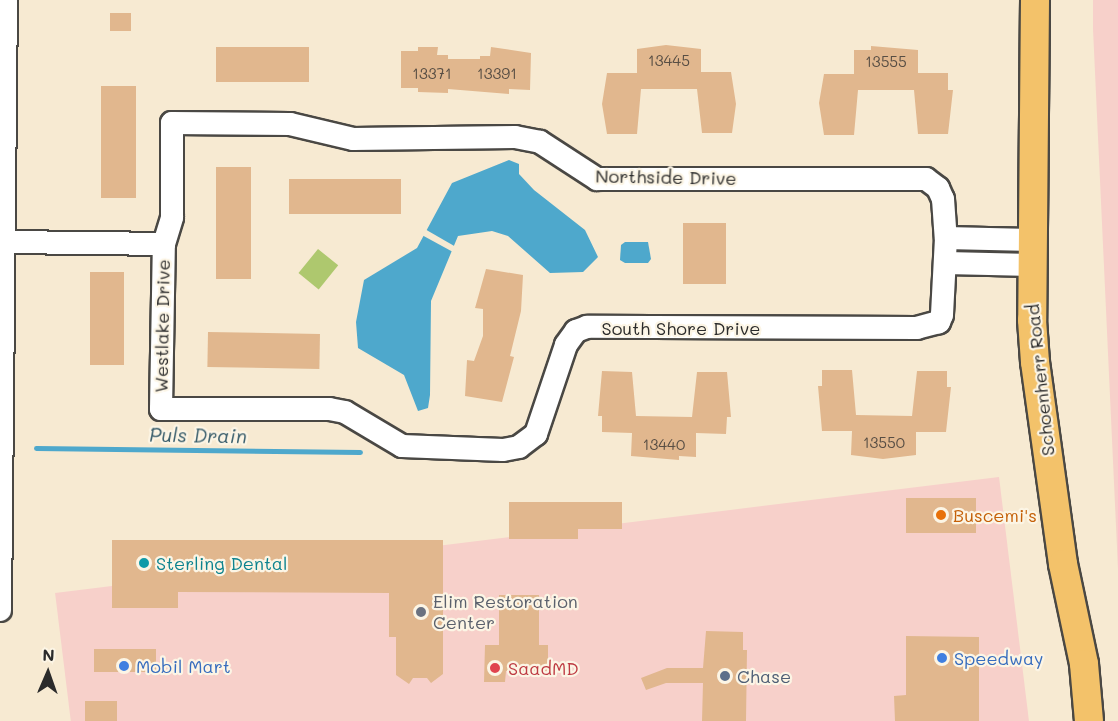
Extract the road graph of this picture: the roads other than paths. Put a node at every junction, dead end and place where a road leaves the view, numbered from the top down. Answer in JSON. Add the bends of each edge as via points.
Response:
{"nodes":[{"id":1,"x":6,"y":0,"type":"edge"},
{"id":2,"x":1035,"y":0,"type":"edge"},
{"id":3,"x":172,"y":123,"type":"joint"},
{"id":4,"x":5,"y":242,"type":"junction"},
{"id":5,"x":164,"y":244,"type":"junction"},
{"id":6,"x":946,"y":251,"type":"junction"},
{"id":7,"x":1032,"y":253,"type":"junction"},
{"id":8,"x":161,"y":409,"type":"joint"},
{"id":9,"x":0,"y":610,"type":"edge"},
{"id":10,"x":1089,"y":721,"type":"edge"}],
"edges":[{"from":1,"to":4,"type":"street"},
{"from":2,"to":7,"type":"main road","name":"Schoenherr Road"},
{"from":3,"to":5,"type":"street","name":"Westlake Drive","via":[[172,217]]},
{"from":3,"to":6,"type":"street","name":"Northside Drive","via":[[290,124],[353,139],[515,137],[540,142],[597,179],[926,179],[944,199]]},
{"from":4,"to":5,"type":"street","name":"Westlake Drive"},
{"from":4,"to":9,"type":"street"},
{"from":5,"to":8,"type":"street","name":"Westlake Drive"},
{"from":6,"to":7,"type":"street"},
{"from":6,"to":8,"type":"street","name":"South Shore Drive","via":[[942,315],[939,322],[917,328],[587,327],[576,331],[566,345],[536,434],[519,447],[503,450],[402,446],[345,412],[329,409]]},
{"from":7,"to":10,"type":"main road","name":"Schoenherr Road","via":[[1039,400],[1063,564],[1084,664]]}]}
